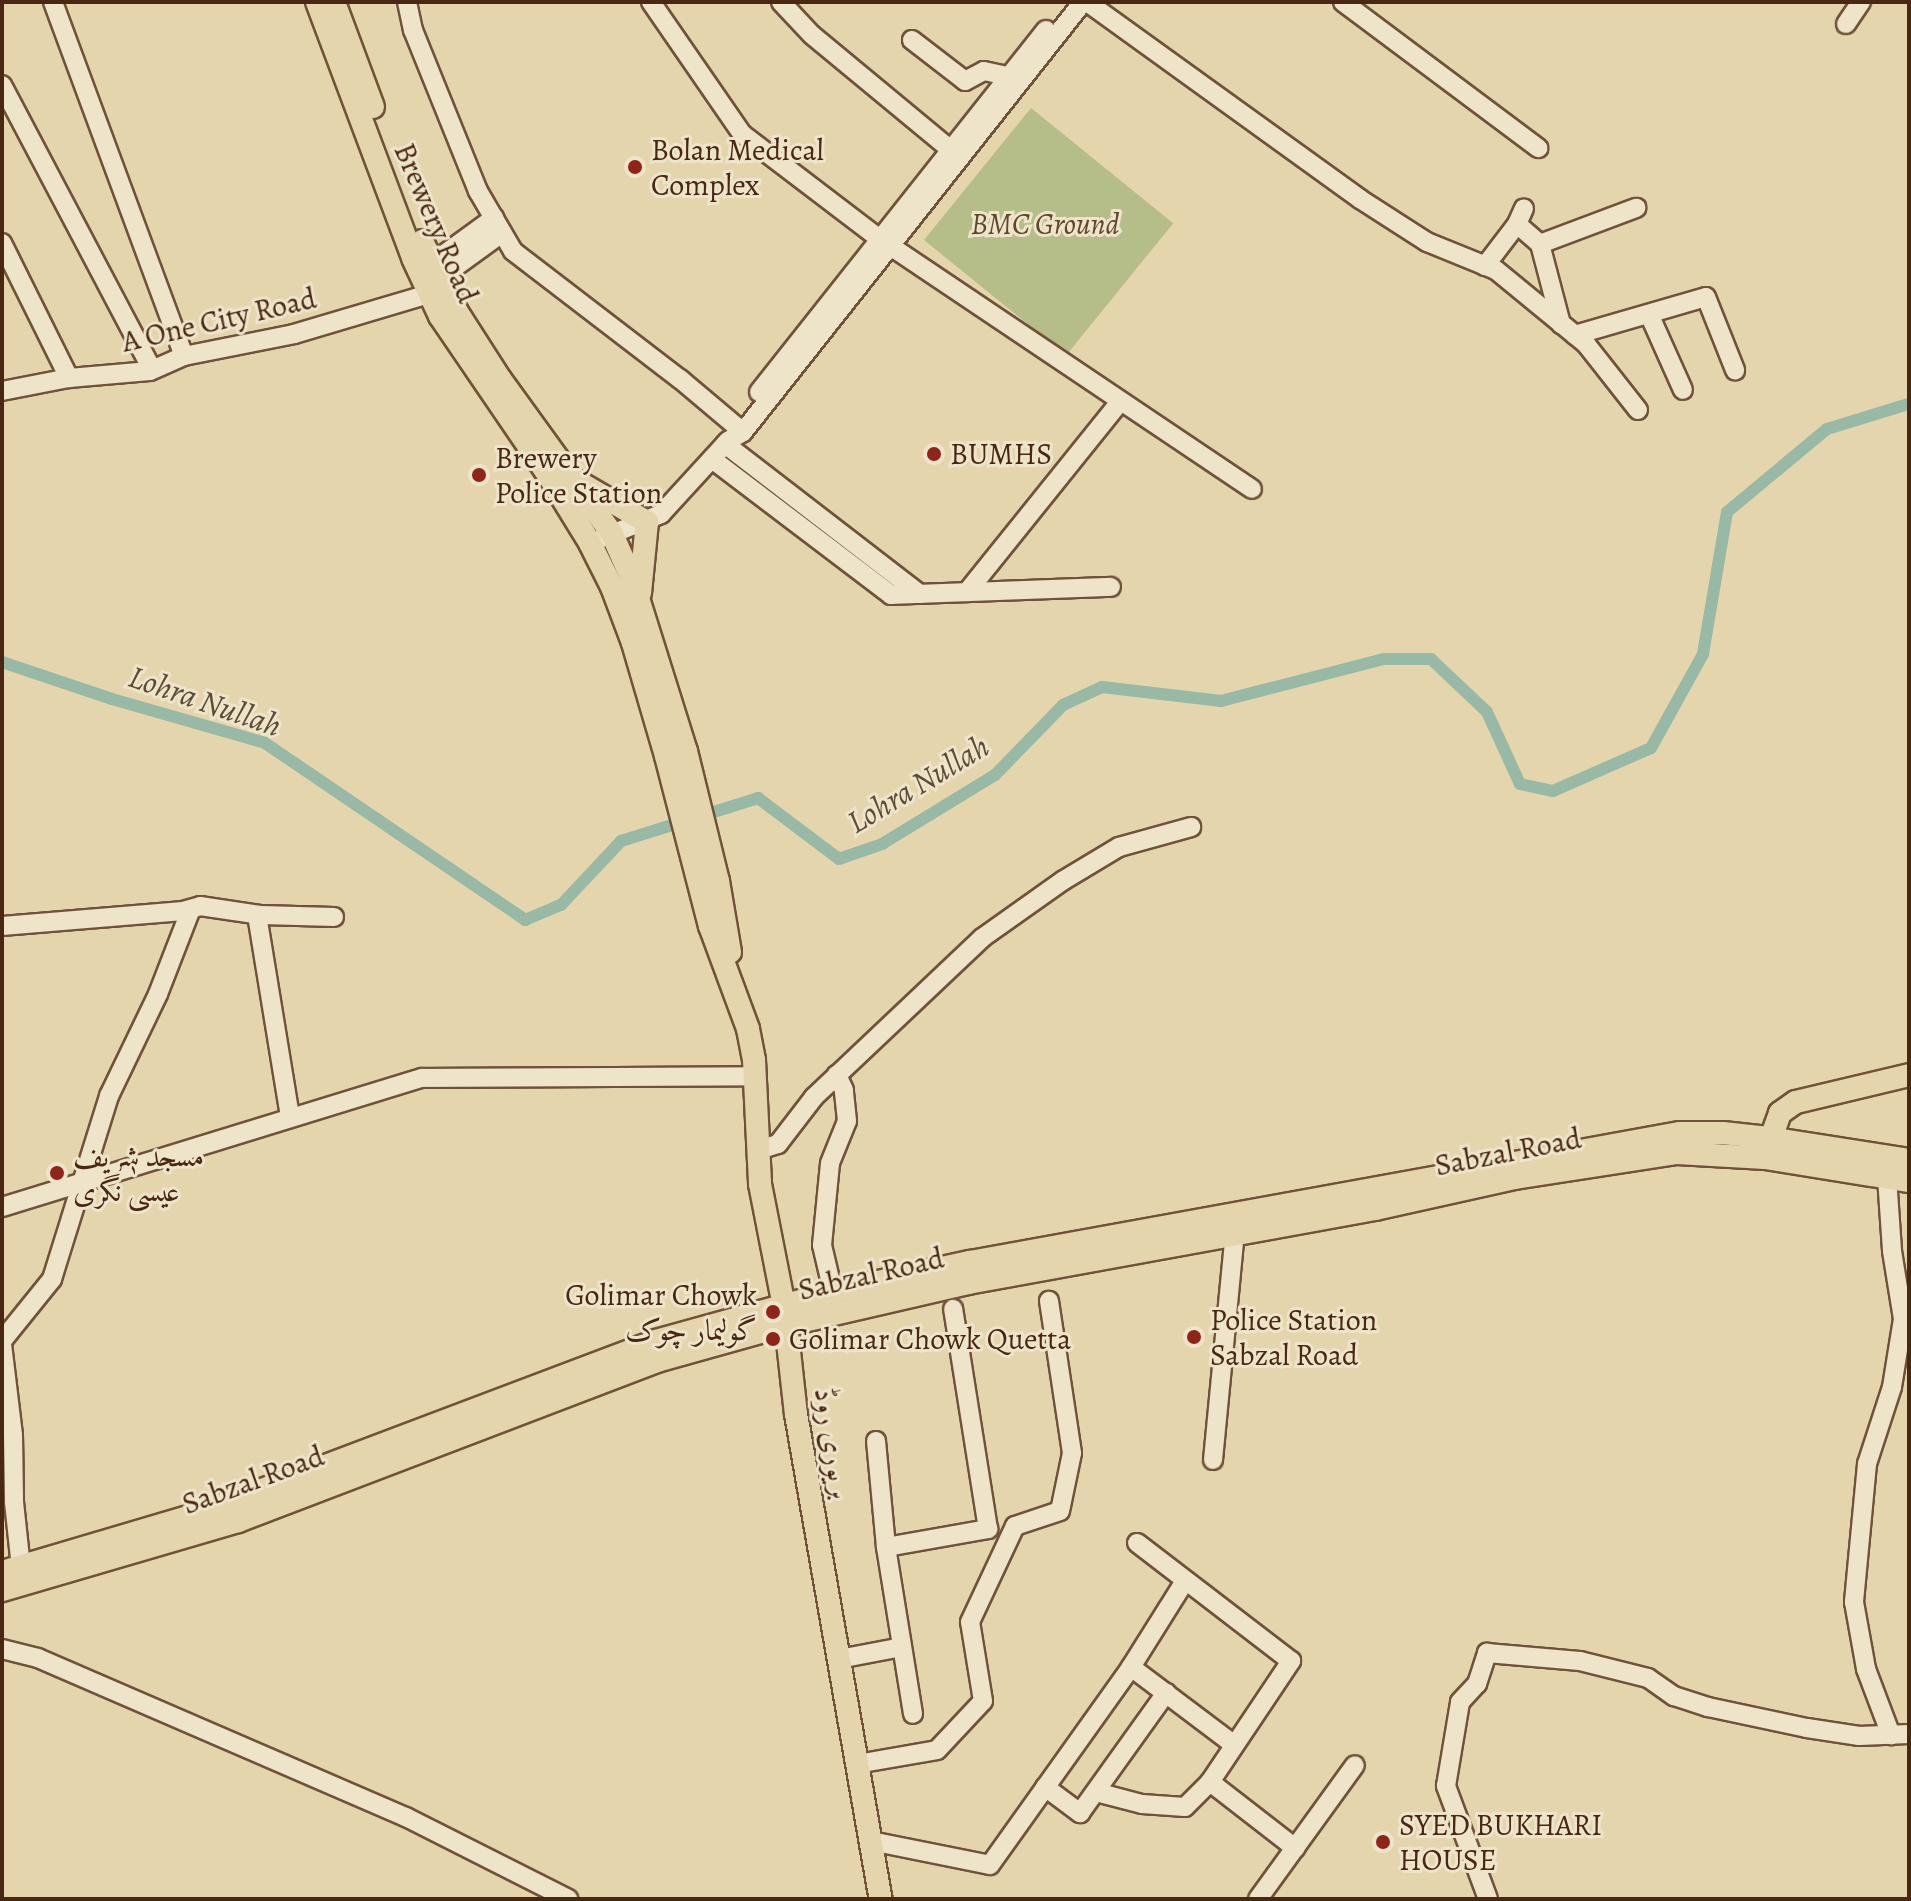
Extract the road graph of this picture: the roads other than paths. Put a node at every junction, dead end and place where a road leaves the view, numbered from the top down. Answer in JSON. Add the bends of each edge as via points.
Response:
{"nodes":[{"id":1,"x":53,"y":2,"type":"edge"},
{"id":2,"x":317,"y":2,"type":"edge"},
{"id":3,"x":334,"y":2,"type":"edge"},
{"id":4,"x":407,"y":2,"type":"edge"},
{"id":5,"x":651,"y":2,"type":"edge"},
{"id":6,"x":781,"y":2,"type":"edge"},
{"id":7,"x":1068,"y":2,"type":"edge"},
{"id":8,"x":1085,"y":2,"type":"edge"},
{"id":9,"x":1343,"y":2,"type":"edge"},
{"id":10,"x":1861,"y":2,"type":"edge"},
{"id":11,"x":1846,"y":24,"type":"dead end"},
{"id":12,"x":912,"y":40,"type":"dead end"},
{"id":13,"x":1008,"y":76,"type":"junction"},
{"id":14,"x":2,"y":85,"type":"edge"},
{"id":15,"x":1538,"y":148,"type":"dead end"},
{"id":16,"x":955,"y":153,"type":"junction"},
{"id":17,"x":1636,"y":208,"type":"dead end"},
{"id":18,"x":498,"y":226,"type":"junction"},
{"id":19,"x":2,"y":243,"type":"edge"},
{"id":20,"x":886,"y":243,"type":"junction"},
{"id":21,"x":1540,"y":244,"type":"junction"},
{"id":22,"x":1485,"y":266,"type":"junction"},
{"id":23,"x":437,"y":281,"type":"junction"},
{"id":24,"x":1649,"y":314,"type":"junction"},
{"id":25,"x":1568,"y":330,"type":"junction"},
{"id":26,"x":184,"y":356,"type":"junction"},
{"id":27,"x":151,"y":368,"type":"junction"},
{"id":28,"x":1735,"y":370,"type":"dead end"},
{"id":29,"x":69,"y":378,"type":"junction"},
{"id":30,"x":1683,"y":390,"type":"dead end"},
{"id":31,"x":2,"y":391,"type":"edge"},
{"id":32,"x":1120,"y":402,"type":"junction"},
{"id":33,"x":1638,"y":410,"type":"dead end"},
{"id":34,"x":732,"y":435,"type":"junction"},
{"id":35,"x":712,"y":459,"type":"junction"},
{"id":36,"x":572,"y":478,"type":"junction"},
{"id":37,"x":1252,"y":489,"type":"dead end"},
{"id":38,"x":647,"y":522,"type":"junction"},
{"id":39,"x":612,"y":534,"type":"junction"},
{"id":40,"x":590,"y":543,"type":"junction"},
{"id":41,"x":1111,"y":587,"type":"dead end"},
{"id":42,"x":967,"y":592,"type":"junction"},
{"id":43,"x":920,"y":594,"type":"junction"},
{"id":44,"x":640,"y":599,"type":"junction"},
{"id":45,"x":676,"y":753,"type":"junction"},
{"id":46,"x":1191,"y":827,"type":"dead end"},
{"id":47,"x":191,"y":909,"type":"junction"},
{"id":48,"x":257,"y":915,"type":"junction"},
{"id":49,"x":334,"y":917,"type":"dead end"},
{"id":50,"x":2,"y":926,"type":"edge"},
{"id":51,"x":837,"y":1075,"type":"junction"},
{"id":52,"x":1909,"y":1075,"type":"edge"},
{"id":53,"x":755,"y":1076,"type":"junction"},
{"id":54,"x":290,"y":1117,"type":"junction"},
{"id":55,"x":1767,"y":1148,"type":"junction"},
{"id":56,"x":759,"y":1150,"type":"junction"},
{"id":57,"x":1909,"y":1160,"type":"edge"},
{"id":58,"x":1898,"y":1179,"type":"edge"},
{"id":59,"x":85,"y":1180,"type":"junction"},
{"id":60,"x":2,"y":1207,"type":"edge"},
{"id":61,"x":1196,"y":1231,"type":"junction"},
{"id":62,"x":1235,"y":1233,"type":"junction"},
{"id":63,"x":833,"y":1292,"type":"junction"},
{"id":64,"x":1049,"y":1301,"type":"dead end"},
{"id":65,"x":953,"y":1309,"type":"dead end"},
{"id":66,"x":785,"y":1315,"type":"junction"},
{"id":67,"x":2,"y":1342,"type":"edge"},
{"id":68,"x":876,"y":1441,"type":"dead end"},
{"id":69,"x":1213,"y":1460,"type":"dead end"},
{"id":70,"x":339,"y":1470,"type":"junction"},
{"id":71,"x":1137,"y":1543,"type":"dead end"},
{"id":72,"x":886,"y":1547,"type":"junction"},
{"id":73,"x":12,"y":1570,"type":"edge"},
{"id":74,"x":1185,"y":1581,"type":"junction"},
{"id":75,"x":2,"y":1590,"type":"edge"},
{"id":76,"x":902,"y":1647,"type":"junction"},
{"id":77,"x":2,"y":1649,"type":"edge"},
{"id":78,"x":839,"y":1659,"type":"junction"},
{"id":79,"x":1131,"y":1667,"type":"junction"},
{"id":80,"x":1166,"y":1693,"type":"junction"},
{"id":81,"x":913,"y":1714,"type":"dead end"},
{"id":82,"x":1900,"y":1734,"type":"edge"},
{"id":83,"x":1233,"y":1744,"type":"junction"},
{"id":84,"x":857,"y":1764,"type":"junction"},
{"id":85,"x":1355,"y":1765,"type":"dead end"},
{"id":86,"x":1210,"y":1782,"type":"junction"},
{"id":87,"x":1045,"y":1787,"type":"junction"},
{"id":88,"x":1096,"y":1792,"type":"junction"},
{"id":89,"x":871,"y":1841,"type":"junction"},
{"id":90,"x":1295,"y":1848,"type":"junction"},
{"id":91,"x":568,"y":1899,"type":"edge"},
{"id":92,"x":881,"y":1899,"type":"edge"},
{"id":93,"x":1258,"y":1899,"type":"edge"},
{"id":94,"x":1488,"y":1899,"type":"edge"}],
"edges":[{"from":1,"to":26,"type":"street"},
{"from":2,"to":23,"type":"main road","name":"Brewery Road"},
{"from":3,"to":23,"type":"main road","name":"Brewery Road"},
{"from":4,"to":18,"type":"street","via":[[478,191]]},
{"from":5,"to":20,"type":"street","via":[[742,134]]},
{"from":6,"to":16,"type":"street","via":[[812,35]]},
{"from":7,"to":13,"type":"street"},
{"from":8,"to":16,"type":"street"},
{"from":8,"to":22,"type":"street","via":[[1360,199],[1427,242]]},
{"from":9,"to":15,"type":"street"},
{"from":10,"to":11,"type":"street"},
{"from":12,"to":13,"type":"street","via":[[965,81],[984,71]]},
{"from":13,"to":16,"type":"street"},
{"from":14,"to":27,"type":"street"},
{"from":16,"to":20,"type":"street"},
{"from":17,"to":21,"type":"street"},
{"from":18,"to":23,"type":"street","name":"A One City Road"},
{"from":18,"to":34,"type":"street","via":[[513,251],[680,379]]},
{"from":19,"to":29,"type":"street"},
{"from":20,"to":32,"type":"street"},
{"from":20,"to":34,"type":"street"},
{"from":21,"to":22,"type":"street","via":[[1520,216]]},
{"from":21,"to":25,"type":"street"},
{"from":22,"to":25,"type":"street"},
{"from":23,"to":26,"type":"street","name":"A One City Road","via":[[294,334]]},
{"from":23,"to":36,"type":"main road","name":"Brewery Road"},
{"from":23,"to":40,"type":"main road","name":"Brewery Road","via":[[440,316]]},
{"from":24,"to":25,"type":"street"},
{"from":24,"to":28,"type":"street","via":[[1706,297]]},
{"from":24,"to":30,"type":"street"},
{"from":25,"to":33,"type":"street"},
{"from":26,"to":27,"type":"street","name":"A One City Road"},
{"from":27,"to":29,"type":"street","name":"A One City Road"},
{"from":29,"to":31,"type":"street","name":"A One City Road"},
{"from":32,"to":37,"type":"street"},
{"from":32,"to":42,"type":"street"},
{"from":34,"to":35,"type":"street"},
{"from":34,"to":43,"type":"street"},
{"from":35,"to":38,"type":"street","via":[[677,500]]},
{"from":35,"to":43,"type":"street","via":[[891,595]]},
{"from":36,"to":38,"type":"main road"},
{"from":36,"to":39,"type":"main road","name":"Brewery Road"},
{"from":38,"to":39,"type":"street"},
{"from":38,"to":44,"type":"main road"},
{"from":39,"to":40,"type":"street"},
{"from":39,"to":44,"type":"main road","name":"Brewery Road"},
{"from":40,"to":45,"type":"main road","name":"Brewery Road"},
{"from":41,"to":42,"type":"street"},
{"from":42,"to":43,"type":"street"},
{"from":44,"to":45,"type":"main road","name":"Brewery Road"},
{"from":45,"to":53,"type":"main road","name":"بریوری روڈ","via":[[708,882],[710,926],[748,1029]]},
{"from":46,"to":51,"type":"street","via":[[1119,847],[1064,880],[982,938]]},
{"from":47,"to":48,"type":"street"},
{"from":47,"to":50,"type":"street"},
{"from":47,"to":59,"type":"street","via":[[109,1096]]},
{"from":48,"to":49,"type":"street"},
{"from":48,"to":54,"type":"street"},
{"from":51,"to":56,"type":"street","via":[[778,1144]]},
{"from":51,"to":63,"type":"street","via":[[847,1121],[830,1163],[822,1245]]},
{"from":52,"to":55,"type":"main road","via":[[1796,1102],[1780,1113]]},
{"from":53,"to":54,"type":"street","via":[[422,1078]]},
{"from":53,"to":56,"type":"main road","name":"بریوری روڈ"},
{"from":54,"to":59,"type":"street"},
{"from":55,"to":57,"type":"main road"},
{"from":55,"to":58,"type":"main road"},
{"from":55,"to":61,"type":"main road","name":"Sabzal Road","via":[[1723,1133],[1680,1133]]},
{"from":55,"to":62,"type":"main road","name":"Sabzal Road","via":[[1677,1153],[1515,1178]]},
{"from":56,"to":66,"type":"main road","name":"بریوری روڈ","via":[[760,1184]]},
{"from":58,"to":82,"type":"street","via":[[1892,1251],[1903,1319],[1892,1387],[1867,1464],[1854,1602],[1866,1669]]},
{"from":59,"to":60,"type":"street"},
{"from":59,"to":67,"type":"street","via":[[52,1279]]},
{"from":61,"to":62,"type":"main road","name":"Sabzal Road"},
{"from":61,"to":63,"type":"main road","name":"Sabzal Road","via":[[970,1262]]},
{"from":61,"to":66,"type":"main road","name":"Sabzal Road","via":[[968,1283]]},
{"from":62,"to":69,"type":"street"},
{"from":63,"to":66,"type":"main road","name":"Sabzal Road"},
{"from":64,"to":84,"type":"street","via":[[1072,1453],[1060,1511],[1015,1526],[970,1622],[983,1701],[937,1750]]},
{"from":65,"to":72,"type":"street","via":[[988,1529]]},
{"from":66,"to":70,"type":"main road","name":"Sabzal Road"},
{"from":66,"to":78,"type":"main road","name":"بریوری روڈ","via":[[796,1414]]},
{"from":67,"to":73,"type":"street","via":[[13,1435]]},
{"from":68,"to":72,"type":"street"},
{"from":70,"to":73,"type":"main road","name":"Sabzal Road"},
{"from":70,"to":75,"type":"main road","name":"Sabzal Road","via":[[202,1533]]},
{"from":71,"to":74,"type":"street"},
{"from":72,"to":76,"type":"street"},
{"from":74,"to":79,"type":"street"},
{"from":74,"to":83,"type":"street","via":[[1291,1661]]},
{"from":76,"to":78,"type":"street"},
{"from":76,"to":81,"type":"street"},
{"from":77,"to":91,"type":"street","via":[[38,1658],[406,1817]]},
{"from":78,"to":84,"type":"main road","name":"بریوری روڈ"},
{"from":79,"to":80,"type":"street"},
{"from":79,"to":87,"type":"street"},
{"from":80,"to":83,"type":"street"},
{"from":80,"to":88,"type":"street"},
{"from":82,"to":94,"type":"street","via":[[1859,1736],[1807,1728],[1721,1710],[1674,1696],[1648,1678],[1580,1661],[1487,1653],[1477,1684],[1460,1702],[1446,1786]]},
{"from":83,"to":86,"type":"street"},
{"from":84,"to":89,"type":"main road","name":"بریوری روڈ"},
{"from":85,"to":90,"type":"street"},
{"from":86,"to":88,"type":"street","via":[[1185,1807],[1142,1804]]},
{"from":86,"to":90,"type":"street"},
{"from":87,"to":88,"type":"street","via":[[1080,1813]]},
{"from":87,"to":89,"type":"street","via":[[990,1865]]},
{"from":89,"to":92,"type":"main road","name":"بریوری روڈ"},
{"from":90,"to":93,"type":"street"}]}
